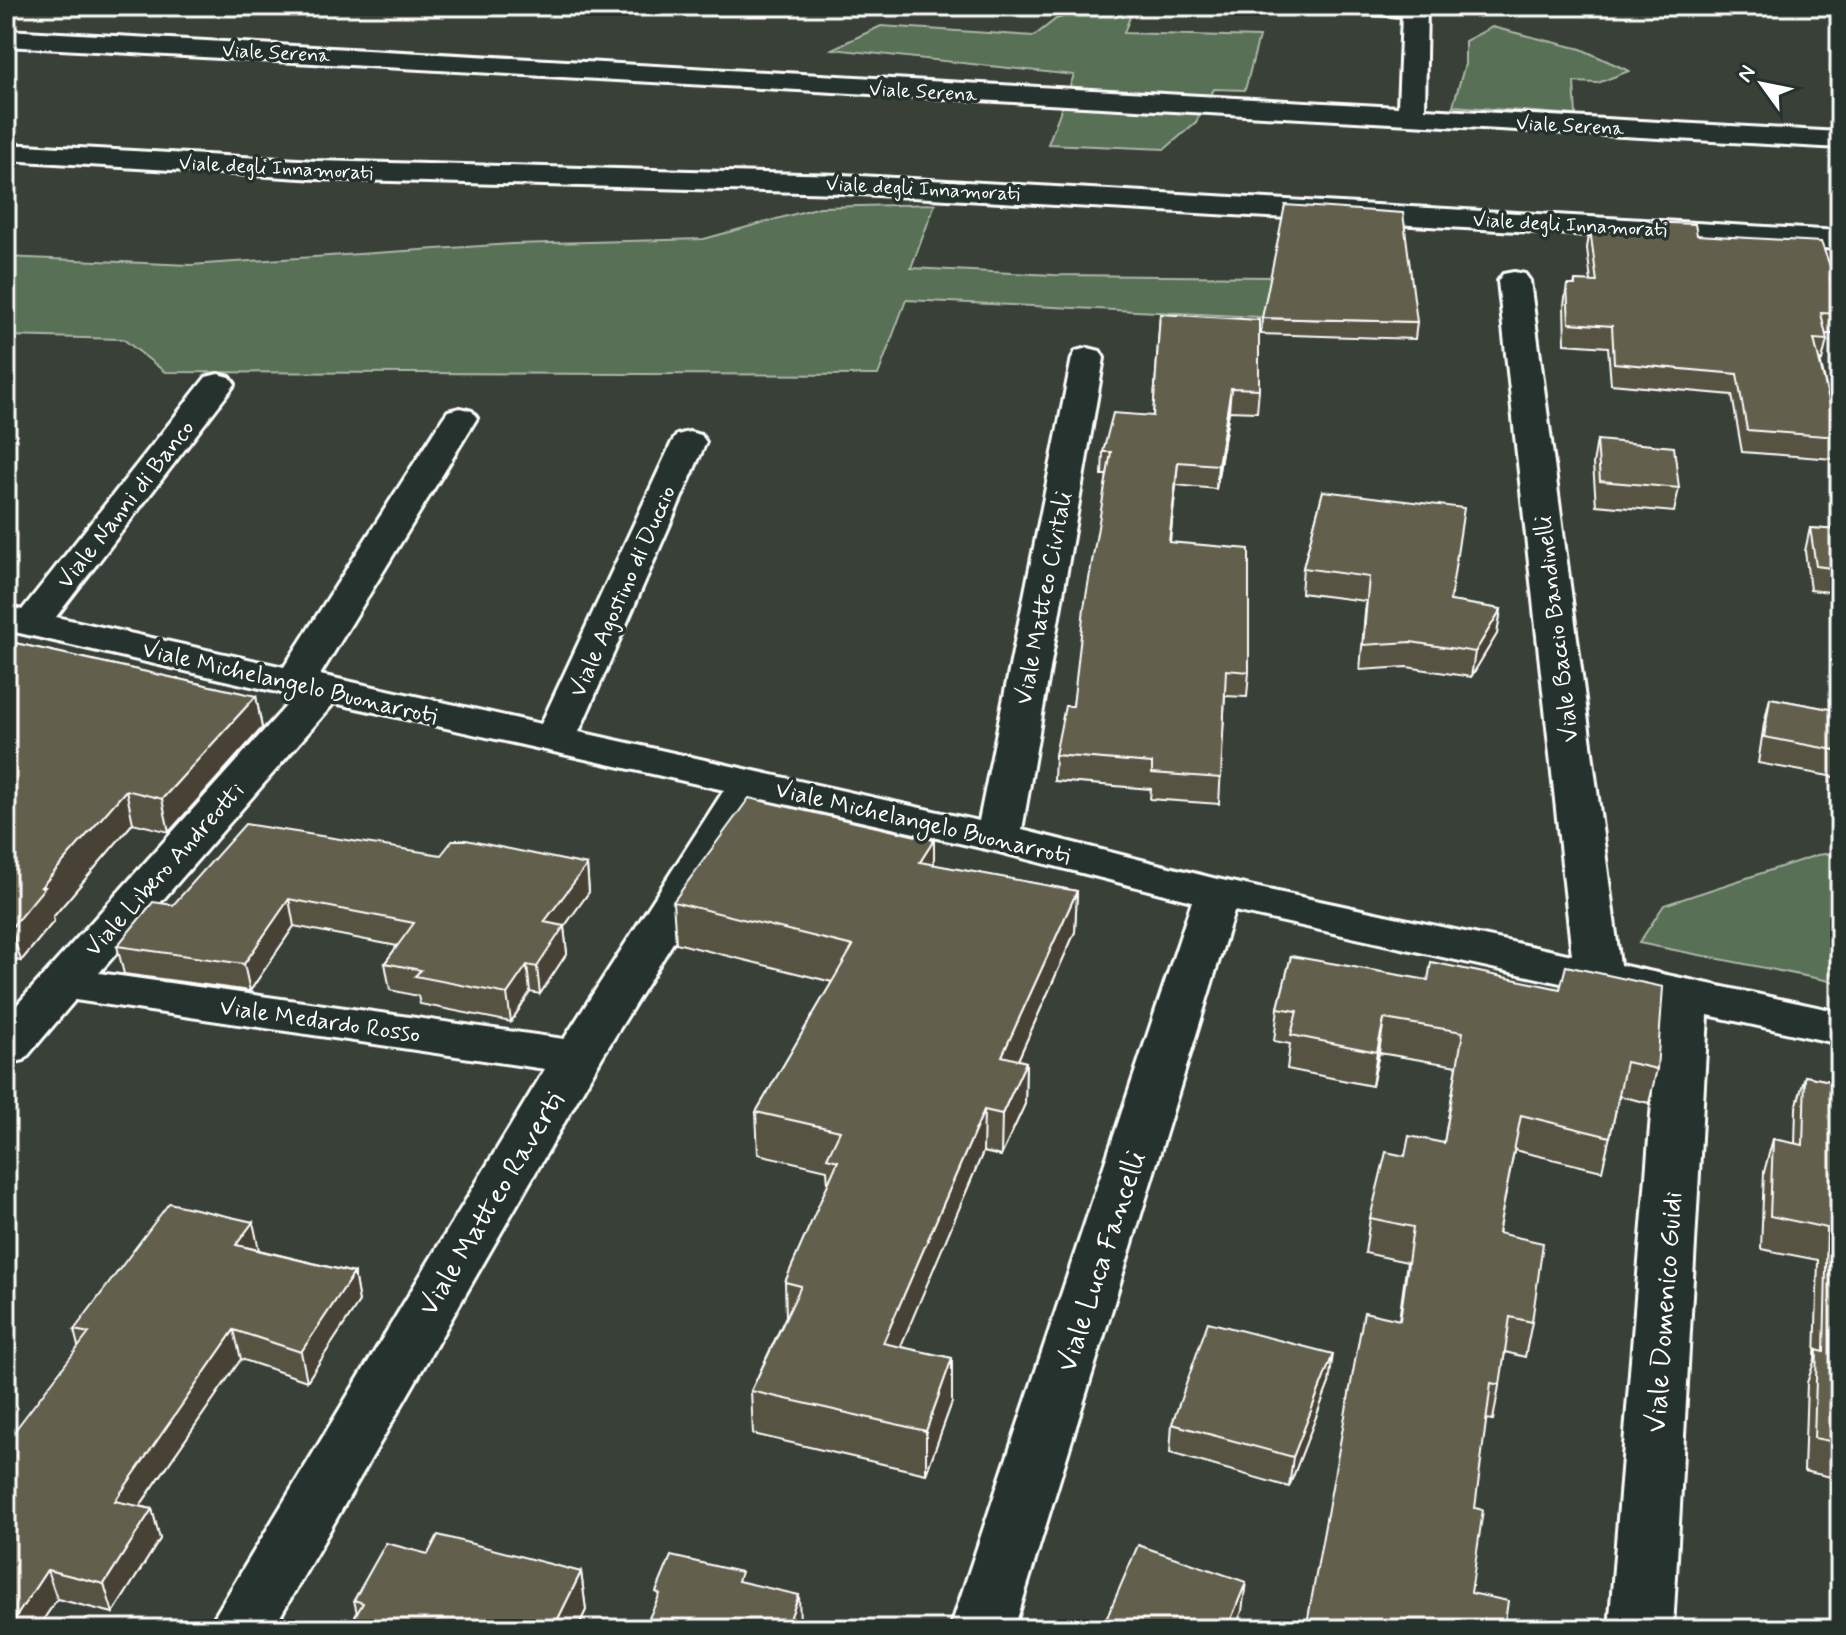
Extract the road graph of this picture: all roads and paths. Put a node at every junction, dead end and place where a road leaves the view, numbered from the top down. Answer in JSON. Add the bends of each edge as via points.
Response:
{"nodes":[{"id":1,"x":1355,"y":6,"type":"edge"},
{"id":2,"x":1415,"y":8,"type":"edge"},
{"id":3,"x":6,"y":38,"type":"edge"},
{"id":4,"x":1411,"y":116,"type":"junction"},
{"id":5,"x":1840,"y":140,"type":"edge"},
{"id":6,"x":6,"y":152,"type":"edge"},
{"id":7,"x":1840,"y":240,"type":"edge"},
{"id":8,"x":1514,"y":281,"type":"dead end"},
{"id":9,"x":1088,"y":358,"type":"dead end"},
{"id":10,"x":218,"y":384,"type":"dead end"},
{"id":11,"x":460,"y":418,"type":"dead end"},
{"id":12,"x":689,"y":442,"type":"dead end"},
{"id":13,"x":16,"y":624,"type":"edge"},
{"id":14,"x":309,"y":687,"type":"junction"},
{"id":15,"x":554,"y":741,"type":"junction"},
{"id":16,"x":750,"y":783,"type":"junction"},
{"id":17,"x":998,"y":838,"type":"junction"},
{"id":18,"x":1217,"y":893,"type":"junction"},
{"id":19,"x":1598,"y":976,"type":"junction"},
{"id":20,"x":62,"y":983,"type":"junction"},
{"id":21,"x":1685,"y":996,"type":"junction"},
{"id":22,"x":1840,"y":1028,"type":"edge"},
{"id":23,"x":6,"y":1048,"type":"edge"},
{"id":24,"x":577,"y":1057,"type":"junction"},
{"id":25,"x":239,"y":1629,"type":"edge"},
{"id":26,"x":982,"y":1629,"type":"edge"},
{"id":27,"x":1641,"y":1629,"type":"edge"}],
"edges":[{"from":1,"to":2,"type":"street"},
{"from":2,"to":4,"type":"street"},
{"from":3,"to":4,"type":"street","name":"Viale Serena"},
{"from":4,"to":5,"type":"street","name":"Viale Serena"},
{"from":6,"to":7,"type":"street","name":"Viale degli Innamorati","via":[[317,170],[842,184]]},
{"from":8,"to":19,"type":"street","name":"Viale Baccio Bandinelli"},
{"from":9,"to":17,"type":"street","name":"Viale Matteo Civitali"},
{"from":10,"to":13,"type":"street","name":"Viale Nanni di Banco"},
{"from":11,"to":14,"type":"street","name":"Viale Libero Andreotti"},
{"from":12,"to":15,"type":"street","name":"Viale Agostino di Duccio"},
{"from":13,"to":14,"type":"street","name":"Viale Michelangelo Buonarroti"},
{"from":14,"to":15,"type":"street","name":"Viale Michelangelo Buonarroti"},
{"from":14,"to":20,"type":"street","name":"Viale Libero Andreotti"},
{"from":15,"to":16,"type":"street","name":"Viale Michelangelo Buonarroti"},
{"from":16,"to":17,"type":"street","name":"Viale Michelangelo Buonarroti"},
{"from":16,"to":24,"type":"street","name":"Viale Matteo Raverti"},
{"from":17,"to":18,"type":"street","name":"Viale Michelangelo Buonarroti"},
{"from":18,"to":19,"type":"street","name":"Viale Michelangelo Buonarroti"},
{"from":18,"to":26,"type":"street","name":"Viale Luca Fancelli"},
{"from":19,"to":21,"type":"street","name":"Viale Michelangelo Buonarroti"},
{"from":20,"to":23,"type":"street","name":"Viale Libero Andreotti"},
{"from":20,"to":24,"type":"street","name":"Viale Medardo Rosso"},
{"from":21,"to":22,"type":"street","name":"Viale Michelangelo Buonarroti"},
{"from":21,"to":27,"type":"street","name":"Viale Domenico Guidi"},
{"from":24,"to":25,"type":"street","name":"Viale Matteo Raverti"}]}
